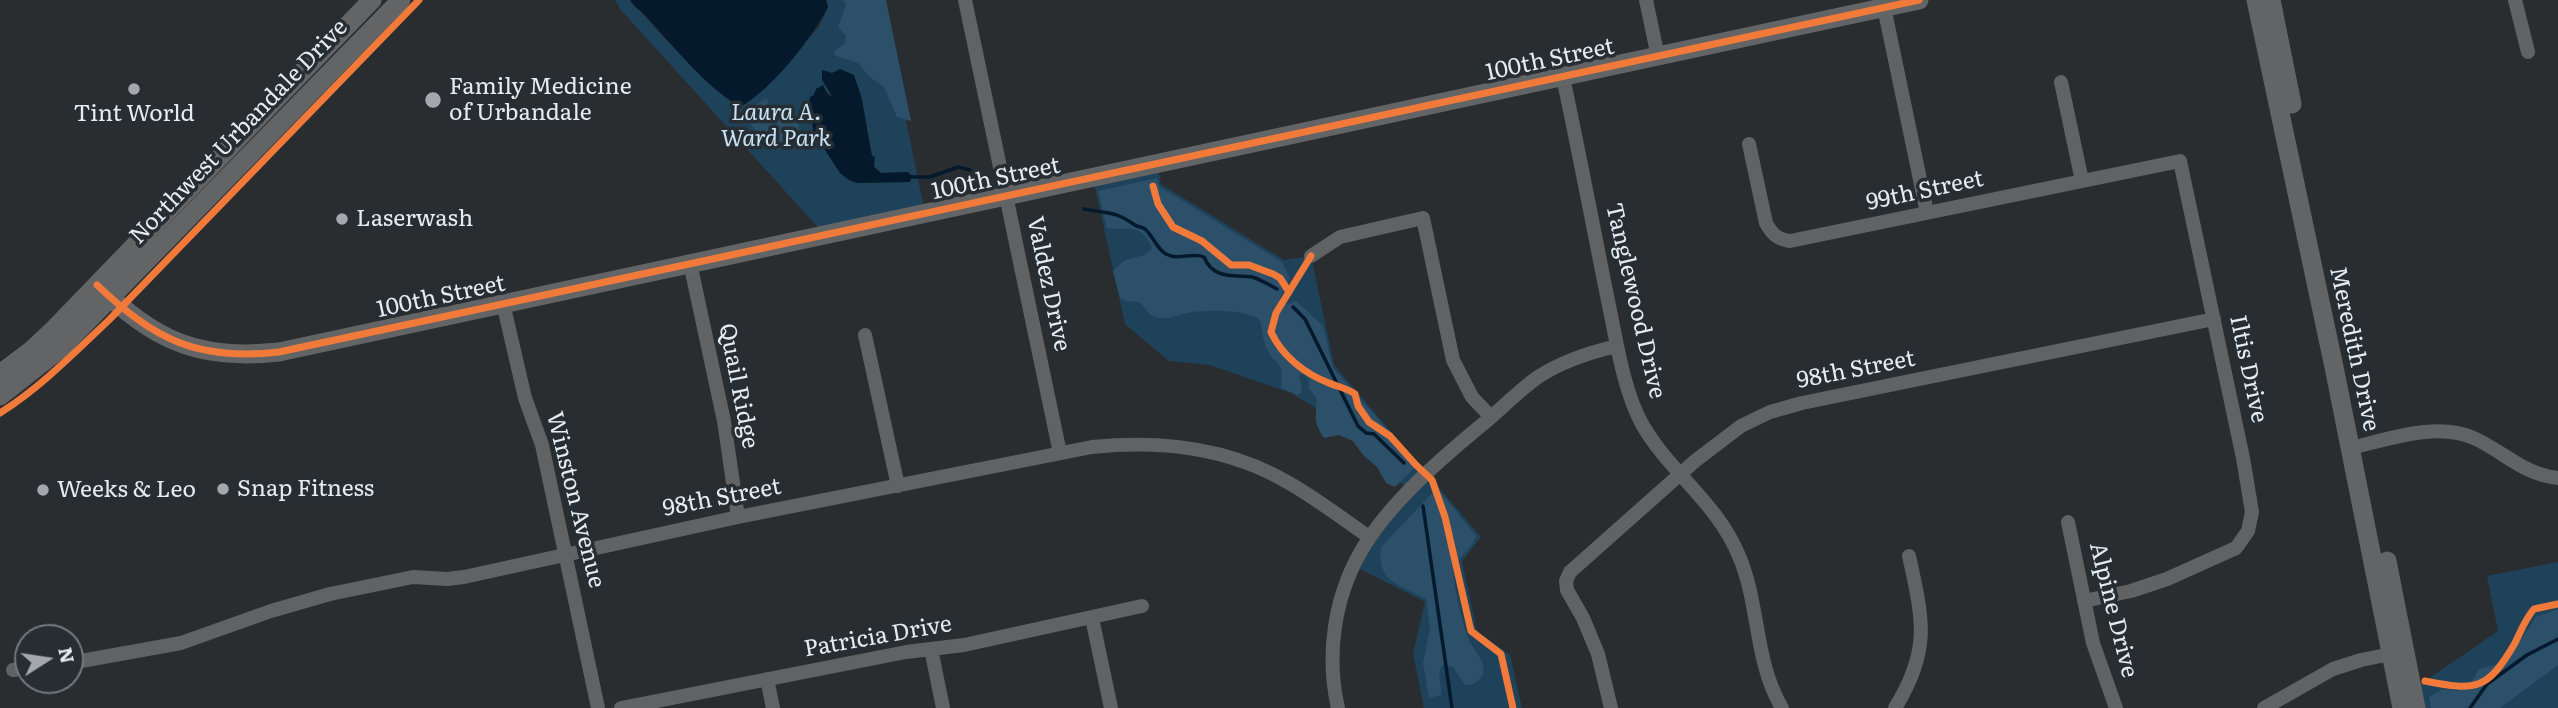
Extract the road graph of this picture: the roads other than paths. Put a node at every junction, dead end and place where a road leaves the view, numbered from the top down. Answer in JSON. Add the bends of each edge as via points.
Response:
{"nodes":[{"id":1,"x":372,"y":0,"type":"edge"},
{"id":2,"x":401,"y":0,"type":"edge"},
{"id":3,"x":965,"y":0,"type":"edge"},
{"id":4,"x":1646,"y":0,"type":"edge"},
{"id":5,"x":1919,"y":0,"type":"edge"},
{"id":6,"x":2256,"y":0,"type":"edge"},
{"id":7,"x":2271,"y":0,"type":"edge"},
{"id":8,"x":2515,"y":0,"type":"edge"},
{"id":9,"x":1884,"y":7,"type":"junction"},
{"id":10,"x":2528,"y":52,"type":"dead end"},
{"id":11,"x":1658,"y":57,"type":"junction"},
{"id":12,"x":1563,"y":77,"type":"junction"},
{"id":13,"x":2061,"y":82,"type":"dead end"},
{"id":14,"x":1749,"y":144,"type":"dead end"},
{"id":15,"x":2180,"y":161,"type":"joint"},
{"id":16,"x":2082,"y":181,"type":"junction"},
{"id":17,"x":1006,"y":196,"type":"junction"},
{"id":18,"x":1927,"y":213,"type":"junction"},
{"id":19,"x":1311,"y":256,"type":"dead end"},
{"id":20,"x":690,"y":263,"type":"junction"},
{"id":21,"x":104,"y":292,"type":"junction"},
{"id":22,"x":503,"y":303,"type":"junction"},
{"id":23,"x":2214,"y":319,"type":"junction"},
{"id":24,"x":865,"y":335,"type":"dead end"},
{"id":25,"x":1618,"y":346,"type":"junction"},
{"id":26,"x":0,"y":374,"type":"edge"},
{"id":27,"x":0,"y":396,"type":"edge"},
{"id":28,"x":1490,"y":417,"type":"junction"},
{"id":29,"x":2356,"y":447,"type":"junction"},
{"id":30,"x":1060,"y":453,"type":"junction"},
{"id":31,"x":1681,"y":474,"type":"junction"},
{"id":32,"x":2558,"y":478,"type":"edge"},
{"id":33,"x":898,"y":486,"type":"junction"},
{"id":34,"x":738,"y":517,"type":"junction"},
{"id":35,"x":2068,"y":522,"type":"dead end"},
{"id":36,"x":1369,"y":537,"type":"junction"},
{"id":37,"x":566,"y":554,"type":"junction"},
{"id":38,"x":1909,"y":556,"type":"dead end"},
{"id":39,"x":2084,"y":601,"type":"junction"},
{"id":40,"x":1142,"y":606,"type":"dead end"},
{"id":41,"x":1092,"y":618,"type":"junction"},
{"id":42,"x":931,"y":649,"type":"junction"},
{"id":43,"x":2399,"y":653,"type":"junction"},
{"id":44,"x":84,"y":660,"type":"edge"},
{"id":45,"x":768,"y":679,"type":"junction"},
{"id":46,"x":598,"y":708,"type":"edge"},
{"id":47,"x":621,"y":708,"type":"edge"},
{"id":48,"x":773,"y":708,"type":"edge"},
{"id":49,"x":943,"y":708,"type":"edge"},
{"id":50,"x":1111,"y":708,"type":"edge"},
{"id":51,"x":1338,"y":708,"type":"edge"},
{"id":52,"x":1611,"y":708,"type":"edge"},
{"id":53,"x":1782,"y":708,"type":"edge"},
{"id":54,"x":1895,"y":708,"type":"edge"},
{"id":55,"x":2116,"y":708,"type":"edge"},
{"id":56,"x":2264,"y":708,"type":"edge"},
{"id":57,"x":2402,"y":708,"type":"edge"},
{"id":58,"x":2416,"y":708,"type":"edge"}],
"edges":[{"from":1,"to":21,"type":"main road","name":"Northwest Urbandale Drive"},
{"from":2,"to":21,"type":"main road","name":"Northwest Urbandale Drive"},
{"from":3,"to":17,"type":"street","name":"Valdez Drive"},
{"from":4,"to":11,"type":"street"},
{"from":5,"to":9,"type":"main road","name":"100th Street"},
{"from":6,"to":29,"type":"main road","name":"Meredith Drive"},
{"from":7,"to":29,"type":"main road","name":"Meredith Drive"},
{"from":8,"to":10,"type":"street"},
{"from":9,"to":11,"type":"main road","name":"100th Street"},
{"from":9,"to":18,"type":"street"},
{"from":11,"to":12,"type":"main road","name":"100th Street"},
{"from":12,"to":17,"type":"main road","name":"100th Street"},
{"from":12,"to":25,"type":"street","name":"Tanglewood Drive"},
{"from":13,"to":16,"type":"street"},
{"from":14,"to":18,"type":"street","name":"99th Street","via":[[1766,223],[1780,240],[1801,240]]},
{"from":15,"to":16,"type":"street","name":"99th Street"},
{"from":15,"to":23,"type":"street","name":"Iltis Drive"},
{"from":16,"to":18,"type":"street","name":"99th Street"},
{"from":17,"to":20,"type":"main road","name":"100th Street"},
{"from":17,"to":30,"type":"street","name":"Valdez Drive"},
{"from":19,"to":28,"type":"street","via":[[1340,237],[1423,218],[1452,360],[1472,397]]},
{"from":20,"to":22,"type":"main road","name":"100th Street"},
{"from":20,"to":34,"type":"street","name":"Quail Ridge","via":[[724,421]]},
{"from":21,"to":22,"type":"main road","name":"100th Street","via":[[135,320],[167,338],[212,352],[250,355]]},
{"from":21,"to":26,"type":"main road"},
{"from":21,"to":27,"type":"main road","via":[[61,348]]},
{"from":22,"to":37,"type":"street","name":"Winston Avenue"},
{"from":23,"to":31,"type":"street","name":"98th Street","via":[[1770,412],[1741,426]]},
{"from":23,"to":39,"type":"street","name":"Iltis Drive","via":[[2252,512],[2248,531],[2236,548],[2167,579]]},
{"from":24,"to":33,"type":"street"},
{"from":25,"to":28,"type":"street","via":[[1539,377]]},
{"from":25,"to":31,"type":"street","name":"Tanglewood Drive","via":[[1642,423]]},
{"from":28,"to":36,"type":"street","via":[[1385,515]]},
{"from":29,"to":32,"type":"street","via":[[2448,431],[2476,439],[2533,473]]},
{"from":29,"to":43,"type":"main road","name":"Meredith Drive"},
{"from":30,"to":33,"type":"street","name":"98th Street"},
{"from":30,"to":36,"type":"street","name":"98th Street","via":[[1161,444],[1232,457],[1289,482]]},
{"from":31,"to":52,"type":"street","name":"98th Street","via":[[1570,572],[1566,582],[1598,654]]},
{"from":31,"to":53,"type":"street","name":"Tanglewood Drive","via":[[1721,521],[1741,559],[1765,670]]},
{"from":33,"to":34,"type":"street","name":"98th Street"},
{"from":34,"to":37,"type":"street","name":"98th Street"},
{"from":35,"to":39,"type":"street","name":"Alpine Drive"},
{"from":36,"to":51,"type":"street","via":[[1349,575],[1336,621],[1332,668]]},
{"from":37,"to":44,"type":"street","name":"98th Street","via":[[464,577],[413,577],[330,594],[181,643]]},
{"from":37,"to":46,"type":"street","name":"Winston Avenue"},
{"from":38,"to":54,"type":"street","via":[[1922,615],[1921,643],[1910,683]]},
{"from":39,"to":55,"type":"street","name":"Alpine Drive"},
{"from":40,"to":41,"type":"street","name":"Patricia Drive"},
{"from":41,"to":42,"type":"street","name":"Patricia Drive"},
{"from":41,"to":50,"type":"street"},
{"from":42,"to":45,"type":"street","name":"Patricia Drive"},
{"from":42,"to":49,"type":"street"},
{"from":43,"to":56,"type":"street","via":[[2333,669]]},
{"from":43,"to":57,"type":"main road","name":"Meredith Drive"},
{"from":43,"to":58,"type":"main road","name":"Meredith Drive"},
{"from":45,"to":47,"type":"street","name":"Patricia Drive"},
{"from":45,"to":48,"type":"street"}]}
